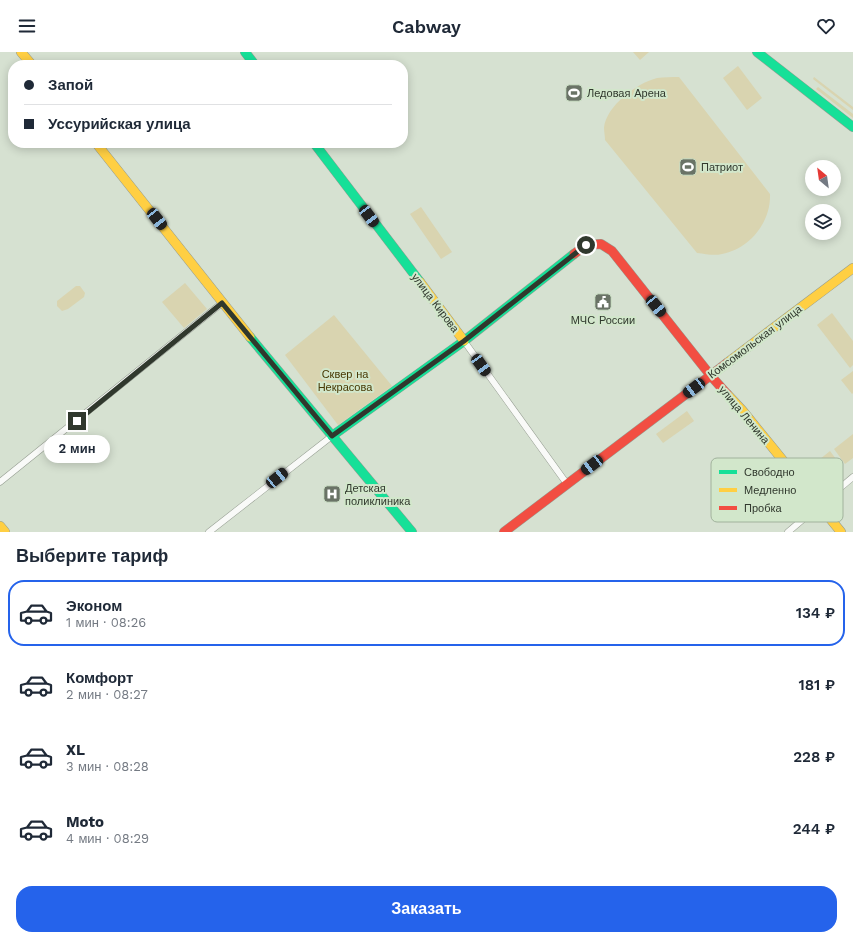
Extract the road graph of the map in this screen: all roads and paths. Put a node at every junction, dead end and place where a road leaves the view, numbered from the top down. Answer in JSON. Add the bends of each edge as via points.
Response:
{"nodes":[{"id":1,"x":21,"y":52,"type":"edge"},
{"id":2,"x":245,"y":52,"type":"edge"},
{"id":3,"x":757,"y":52,"type":"edge"},
{"id":4,"x":28,"y":60,"type":"edge"},
{"id":5,"x":251,"y":60,"type":"edge"},
{"id":6,"x":853,"y":127,"type":"edge"},
{"id":7,"x":100,"y":148,"type":"edge"},
{"id":8,"x":318,"y":148,"type":"edge"},
{"id":9,"x":853,"y":268,"type":"edge"},
{"id":10,"x":222,"y":303,"type":"junction"},
{"id":11,"x":464,"y":341,"type":"junction"},
{"id":12,"x":711,"y":376,"type":"junction"},
{"id":13,"x":332,"y":436,"type":"junction"},
{"id":14,"x":780,"y":458,"type":"edge"},
{"id":15,"x":853,"y":477,"type":"edge"},
{"id":16,"x":0,"y":482,"type":"edge"},
{"id":17,"x":567,"y":484,"type":"junction"},
{"id":18,"x":843,"y":485,"type":"edge"},
{"id":19,"x":799,"y":522,"type":"edge"},
{"id":20,"x":832,"y":522,"type":"edge"},
{"id":21,"x":0,"y":526,"type":"edge"},
{"id":22,"x":5,"y":532,"type":"edge"},
{"id":23,"x":209,"y":532,"type":"edge"},
{"id":24,"x":412,"y":532,"type":"edge"},
{"id":25,"x":504,"y":532,"type":"edge"},
{"id":26,"x":788,"y":532,"type":"edge"},
{"id":27,"x":841,"y":532,"type":"edge"}],
"edges":[{"from":1,"to":4,"type":"main road"},
{"from":2,"to":5,"type":"main road"},
{"from":3,"to":6,"type":"main road"},
{"from":7,"to":10,"type":"main road"},
{"from":8,"to":11,"type":"main road","name":"улица Кирова"},
{"from":9,"to":12,"type":"main road","name":"Комсомольская улица"},
{"from":10,"to":13,"type":"main road"},
{"from":10,"to":16,"type":"street"},
{"from":11,"to":12,"type":"main road","name":"улица Ленина","via":[[586,245],[601,244],[612,251]]},
{"from":11,"to":13,"type":"main road"},
{"from":11,"to":17,"type":"street","name":"улица Кирова"},
{"from":12,"to":14,"type":"main road","name":"улица Ленина"},
{"from":12,"to":17,"type":"main road","name":"Комсомольская улица"},
{"from":13,"to":23,"type":"street"},
{"from":13,"to":24,"type":"main road"},
{"from":15,"to":18,"type":"street"},
{"from":17,"to":25,"type":"main road","name":"Комсомольская улица"},
{"from":19,"to":26,"type":"street"},
{"from":20,"to":27,"type":"main road","name":"улица Ленина"},
{"from":21,"to":22,"type":"main road"}]}
